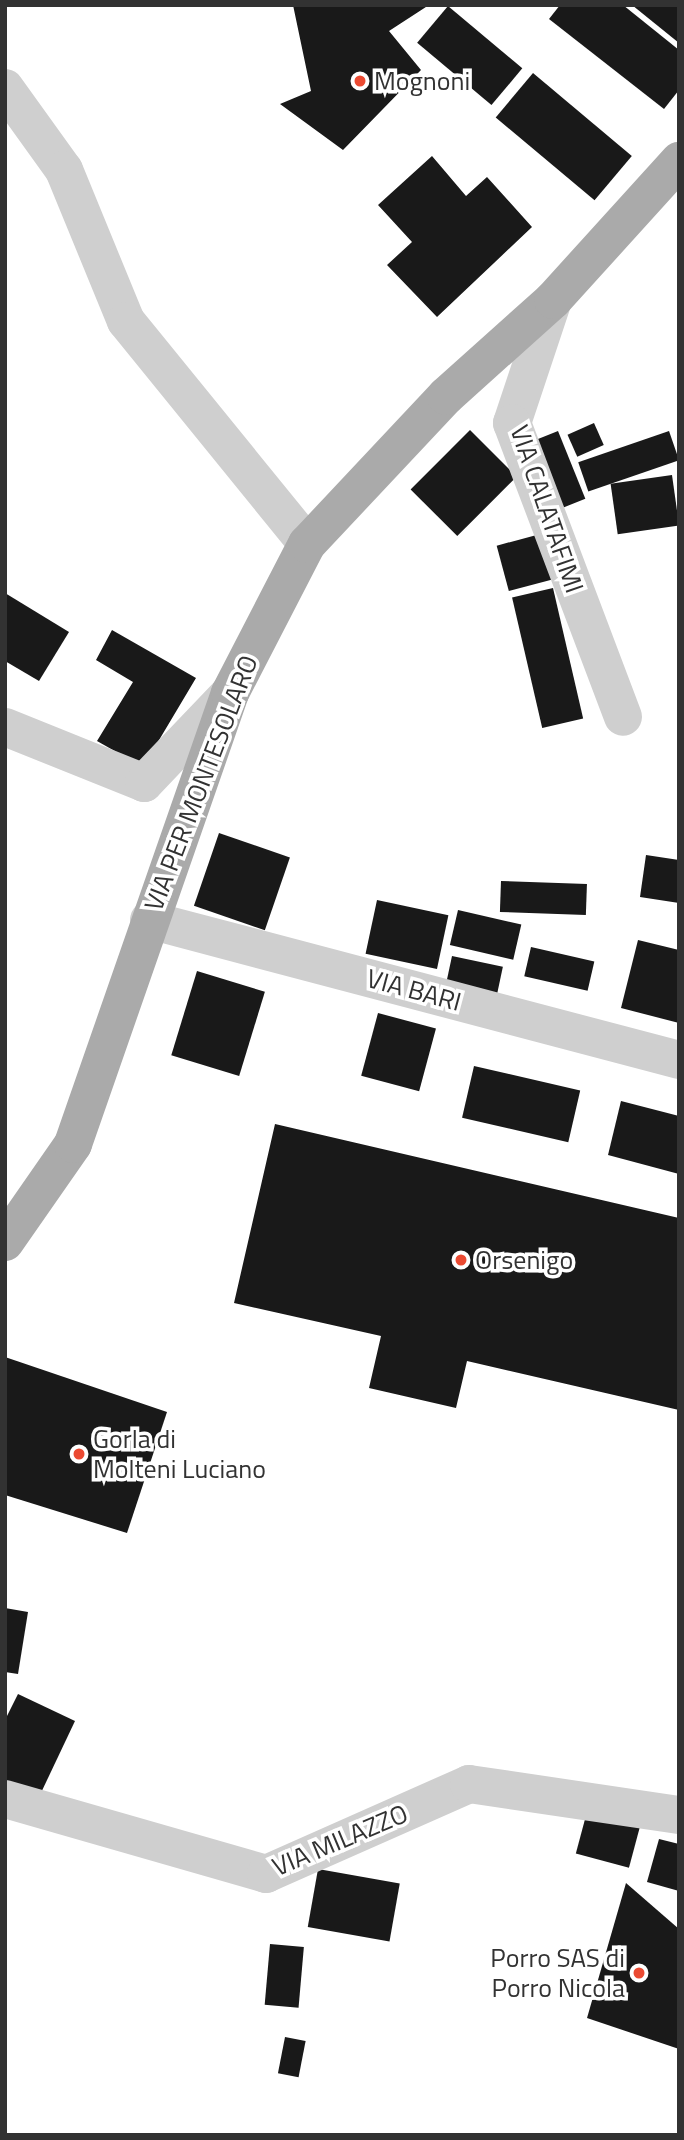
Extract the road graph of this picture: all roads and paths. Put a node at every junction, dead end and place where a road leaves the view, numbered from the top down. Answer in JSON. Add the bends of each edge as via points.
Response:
{"nodes":[{"id":1,"x":5,"y":88,"type":"edge"},
{"id":2,"x":23,"y":134,"type":"edge"},
{"id":3,"x":679,"y":161,"type":"edge"},
{"id":4,"x":553,"y":300,"type":"junction"},
{"id":5,"x":307,"y":544,"type":"junction"},
{"id":6,"x":230,"y":693,"type":"junction"},
{"id":7,"x":623,"y":717,"type":"dead end"},
{"id":8,"x":5,"y":727,"type":"edge"},
{"id":9,"x":149,"y":920,"type":"junction"},
{"id":10,"x":679,"y":1060,"type":"edge"},
{"id":11,"x":5,"y":1242,"type":"edge"},
{"id":12,"x":5,"y":1799,"type":"edge"},
{"id":13,"x":679,"y":1815,"type":"edge"}],
"edges":[{"from":1,"to":2,"type":"street"},
{"from":2,"to":5,"type":"street","via":[[64,170],[127,321]]},
{"from":3,"to":4,"type":"main road","name":"VIA PER MONTESOLARO"},
{"from":4,"to":5,"type":"main road","name":"VIA PER MONTESOLARO","via":[[446,396]]},
{"from":4,"to":7,"type":"street","name":"VIA CALATAFIMI","via":[[512,423]]},
{"from":5,"to":6,"type":"main road","name":"VIA PER MONTESOLARO"},
{"from":6,"to":8,"type":"street","via":[[144,783]]},
{"from":6,"to":9,"type":"main road","name":"VIA PER MONTESOLARO"},
{"from":9,"to":10,"type":"street","name":"VIA BARI"},
{"from":9,"to":11,"type":"main road","name":"VIA PER MONTESOLARO","via":[[73,1144]]},
{"from":12,"to":13,"type":"street","name":"VIA MILAZZO","via":[[266,1874],[469,1784]]}]}
